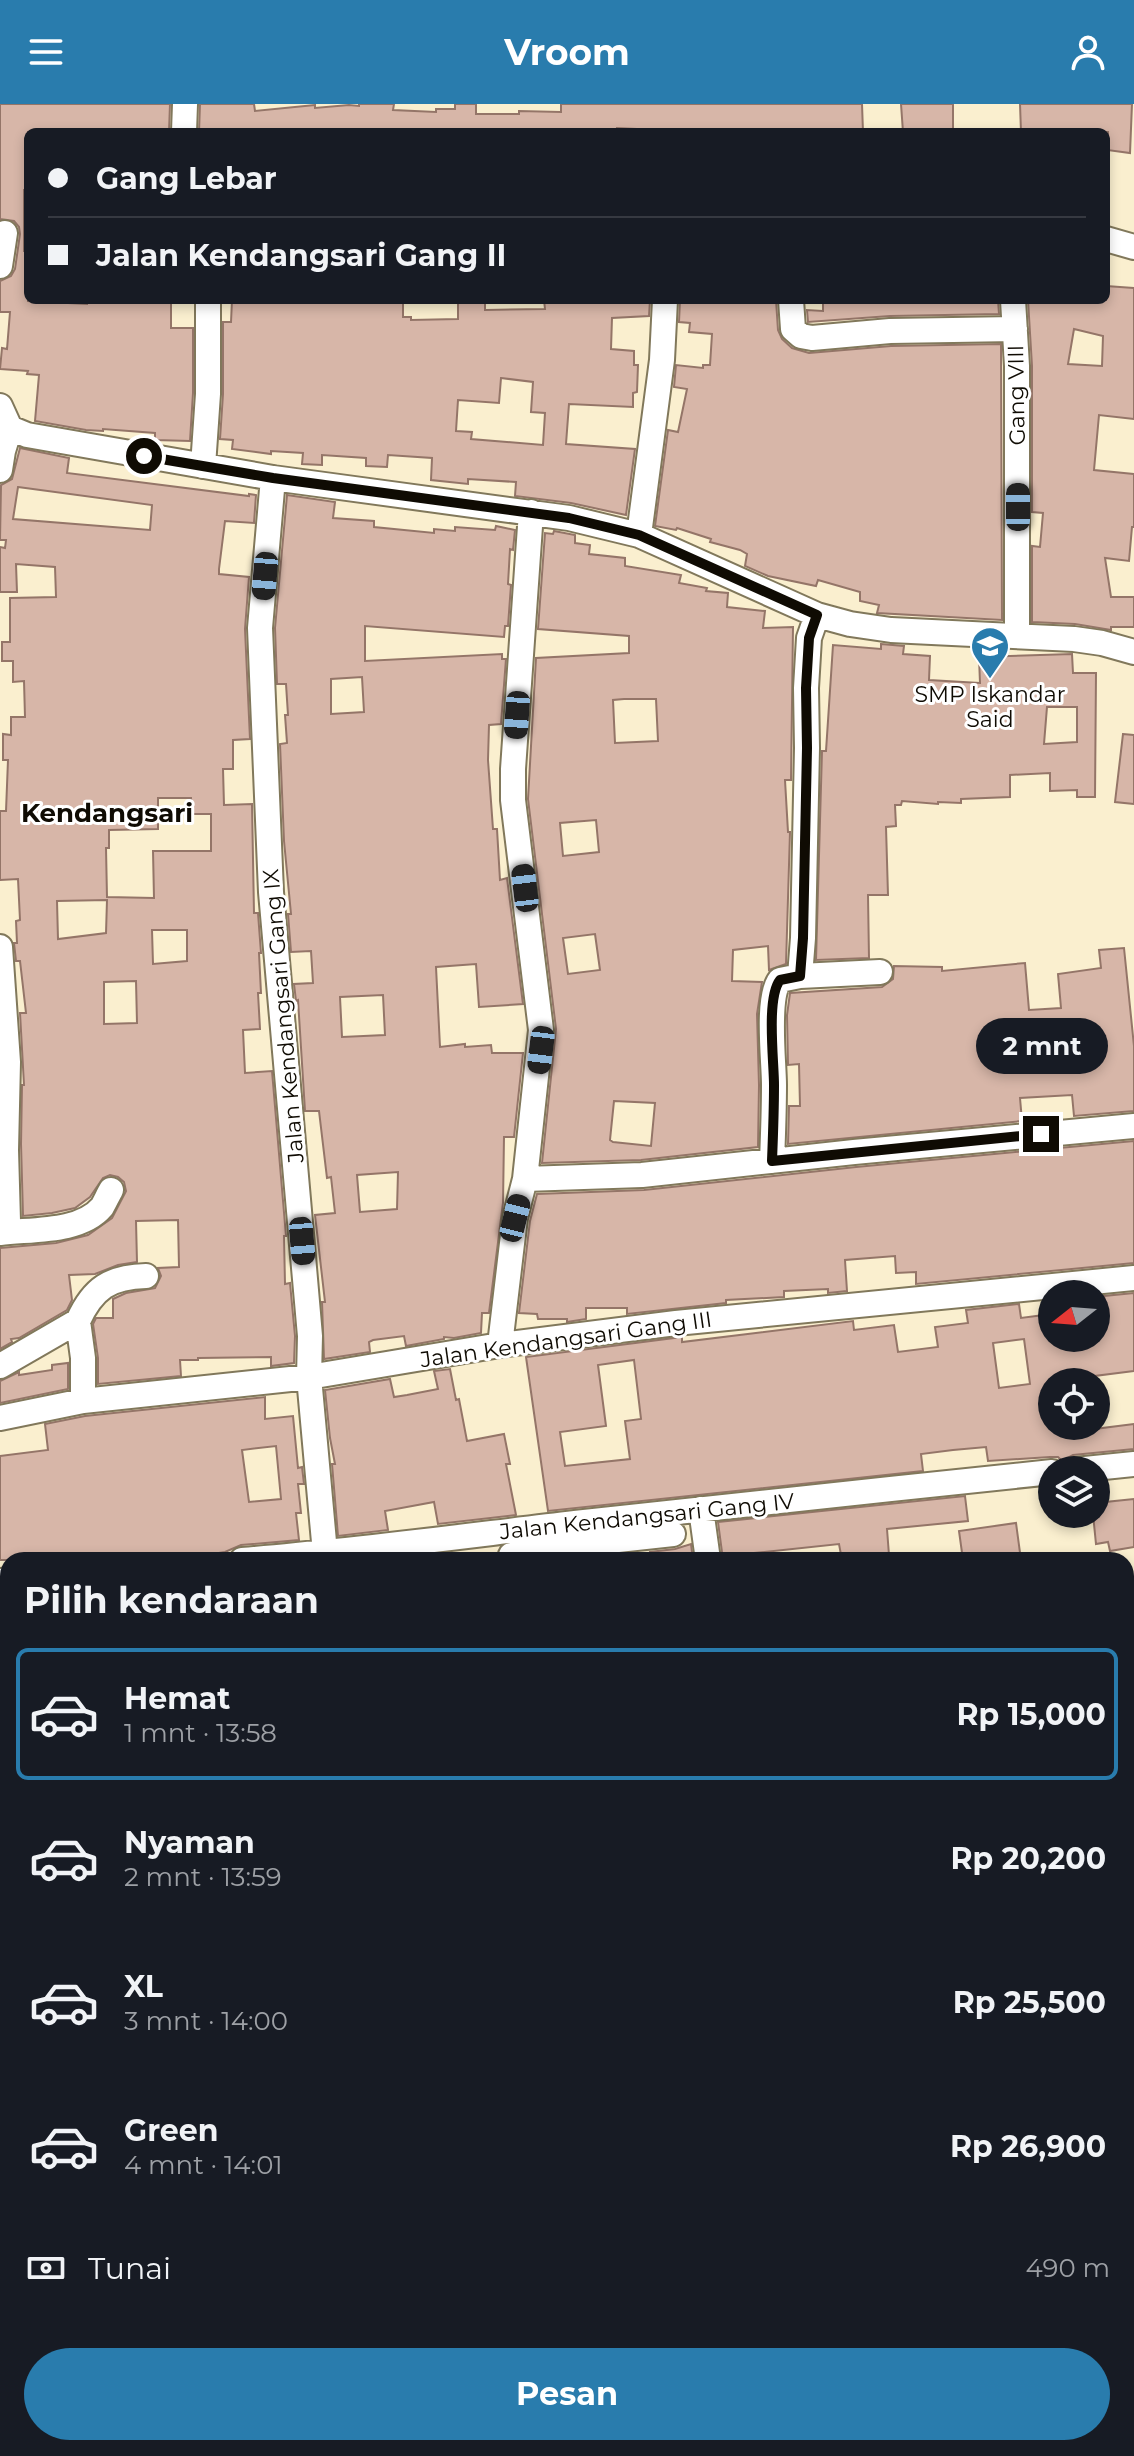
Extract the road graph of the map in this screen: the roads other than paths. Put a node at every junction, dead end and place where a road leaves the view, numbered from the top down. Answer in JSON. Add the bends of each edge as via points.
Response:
{"nodes":[{"id":1,"x":185,"y":104,"type":"edge"},
{"id":2,"x":184,"y":128,"type":"edge"},
{"id":3,"x":5,"y":233,"type":"dead end"},
{"id":4,"x":1110,"y":240,"type":"edge"},
{"id":5,"x":1134,"y":247,"type":"edge"},
{"id":6,"x":0,"y":266,"type":"edge"},
{"id":7,"x":208,"y":304,"type":"edge"},
{"id":8,"x":665,"y":304,"type":"edge"},
{"id":9,"x":791,"y":304,"type":"edge"},
{"id":10,"x":1013,"y":304,"type":"edge"},
{"id":11,"x":1015,"y":329,"type":"junction"},
{"id":12,"x":0,"y":406,"type":"edge"},
{"id":13,"x":10,"y":428,"type":"junction"},
{"id":14,"x":203,"y":466,"type":"junction"},
{"id":15,"x":0,"y":470,"type":"edge"},
{"id":16,"x":273,"y":478,"type":"junction"},
{"id":17,"x":531,"y":512,"type":"junction"},
{"id":18,"x":639,"y":535,"type":"junction"},
{"id":19,"x":817,"y":615,"type":"junction"},
{"id":20,"x":1017,"y":635,"type":"junction"},
{"id":21,"x":1134,"y":652,"type":"edge"},
{"id":22,"x":0,"y":947,"type":"edge"},
{"id":23,"x":880,"y":972,"type":"dead end"},
{"id":24,"x":800,"y":976,"type":"junction"},
{"id":25,"x":1134,"y":1126,"type":"edge"},
{"id":26,"x":772,"y":1161,"type":"junction"},
{"id":27,"x":525,"y":1179,"type":"junction"},
{"id":28,"x":111,"y":1190,"type":"dead end"},
{"id":29,"x":5,"y":1232,"type":"edge"},
{"id":30,"x":146,"y":1276,"type":"dead end"},
{"id":31,"x":1134,"y":1278,"type":"edge"},
{"id":32,"x":78,"y":1321,"type":"junction"},
{"id":33,"x":500,"y":1345,"type":"junction"},
{"id":34,"x":0,"y":1366,"type":"edge"},
{"id":35,"x":309,"y":1377,"type":"junction"},
{"id":36,"x":83,"y":1401,"type":"junction"},
{"id":37,"x":0,"y":1418,"type":"edge"},
{"id":38,"x":1134,"y":1464,"type":"edge"},
{"id":39,"x":1110,"y":1466,"type":"edge"},
{"id":40,"x":1038,"y":1473,"type":"edge"},
{"id":41,"x":701,"y":1509,"type":"junction"},
{"id":42,"x":673,"y":1534,"type":"dead end"},
{"id":43,"x":325,"y":1552,"type":"edge"},
{"id":44,"x":334,"y":1552,"type":"edge"},
{"id":45,"x":578,"y":1552,"type":"edge"},
{"id":46,"x":707,"y":1552,"type":"edge"}],
"edges":[{"from":1,"to":2,"type":"street"},
{"from":3,"to":6,"type":"street"},
{"from":4,"to":5,"type":"street"},
{"from":7,"to":14,"type":"street"},
{"from":8,"to":18,"type":"street"},
{"from":9,"to":11,"type":"street","via":[[793,329],[812,338]]},
{"from":10,"to":11,"type":"street","name":"Gang VIII"},
{"from":11,"to":20,"type":"street","name":"Gang VIII"},
{"from":12,"to":13,"type":"street"},
{"from":13,"to":14,"type":"street"},
{"from":13,"to":15,"type":"street"},
{"from":14,"to":16,"type":"street"},
{"from":16,"to":17,"type":"street"},
{"from":16,"to":35,"type":"street","name":"Jalan Kendangsari Gang IX","via":[[260,628],[271,892],[310,1336]]},
{"from":17,"to":18,"type":"street"},
{"from":17,"to":27,"type":"street","via":[[513,769],[541,1030]]},
{"from":18,"to":19,"type":"street"},
{"from":19,"to":20,"type":"street","via":[[891,630]]},
{"from":19,"to":24,"type":"street","via":[[809,638],[806,688]]},
{"from":20,"to":21,"type":"street","via":[[1102,643]]},
{"from":22,"to":29,"type":"street","via":[[8,1062]]},
{"from":23,"to":24,"type":"street"},
{"from":24,"to":26,"type":"street","via":[[780,980],[775,987]]},
{"from":25,"to":26,"type":"street"},
{"from":26,"to":27,"type":"street","via":[[642,1175]]},
{"from":27,"to":33,"type":"street","via":[[515,1218]]},
{"from":28,"to":29,"type":"street","via":[[102,1207],[66,1227]]},
{"from":30,"to":32,"type":"street","via":[[107,1283]]},
{"from":31,"to":33,"type":"street","name":"Jalan Kendangsari Gang III"},
{"from":32,"to":34,"type":"street"},
{"from":32,"to":36,"type":"street"},
{"from":33,"to":35,"type":"street","name":"Jalan Kendangsari Gang III"},
{"from":35,"to":36,"type":"street","name":"Jalan Kendangsari Gang III"},
{"from":35,"to":43,"type":"street","name":"Jalan Kendangsari Gang IX"},
{"from":36,"to":37,"type":"street","name":"Jalan Kendangsari Gang III"},
{"from":38,"to":39,"type":"street"},
{"from":40,"to":41,"type":"street","name":"Jalan Kendangsari Gang IV"},
{"from":41,"to":44,"type":"street","name":"Jalan Kendangsari Gang IV"},
{"from":41,"to":46,"type":"street"},
{"from":42,"to":45,"type":"street"}]}
